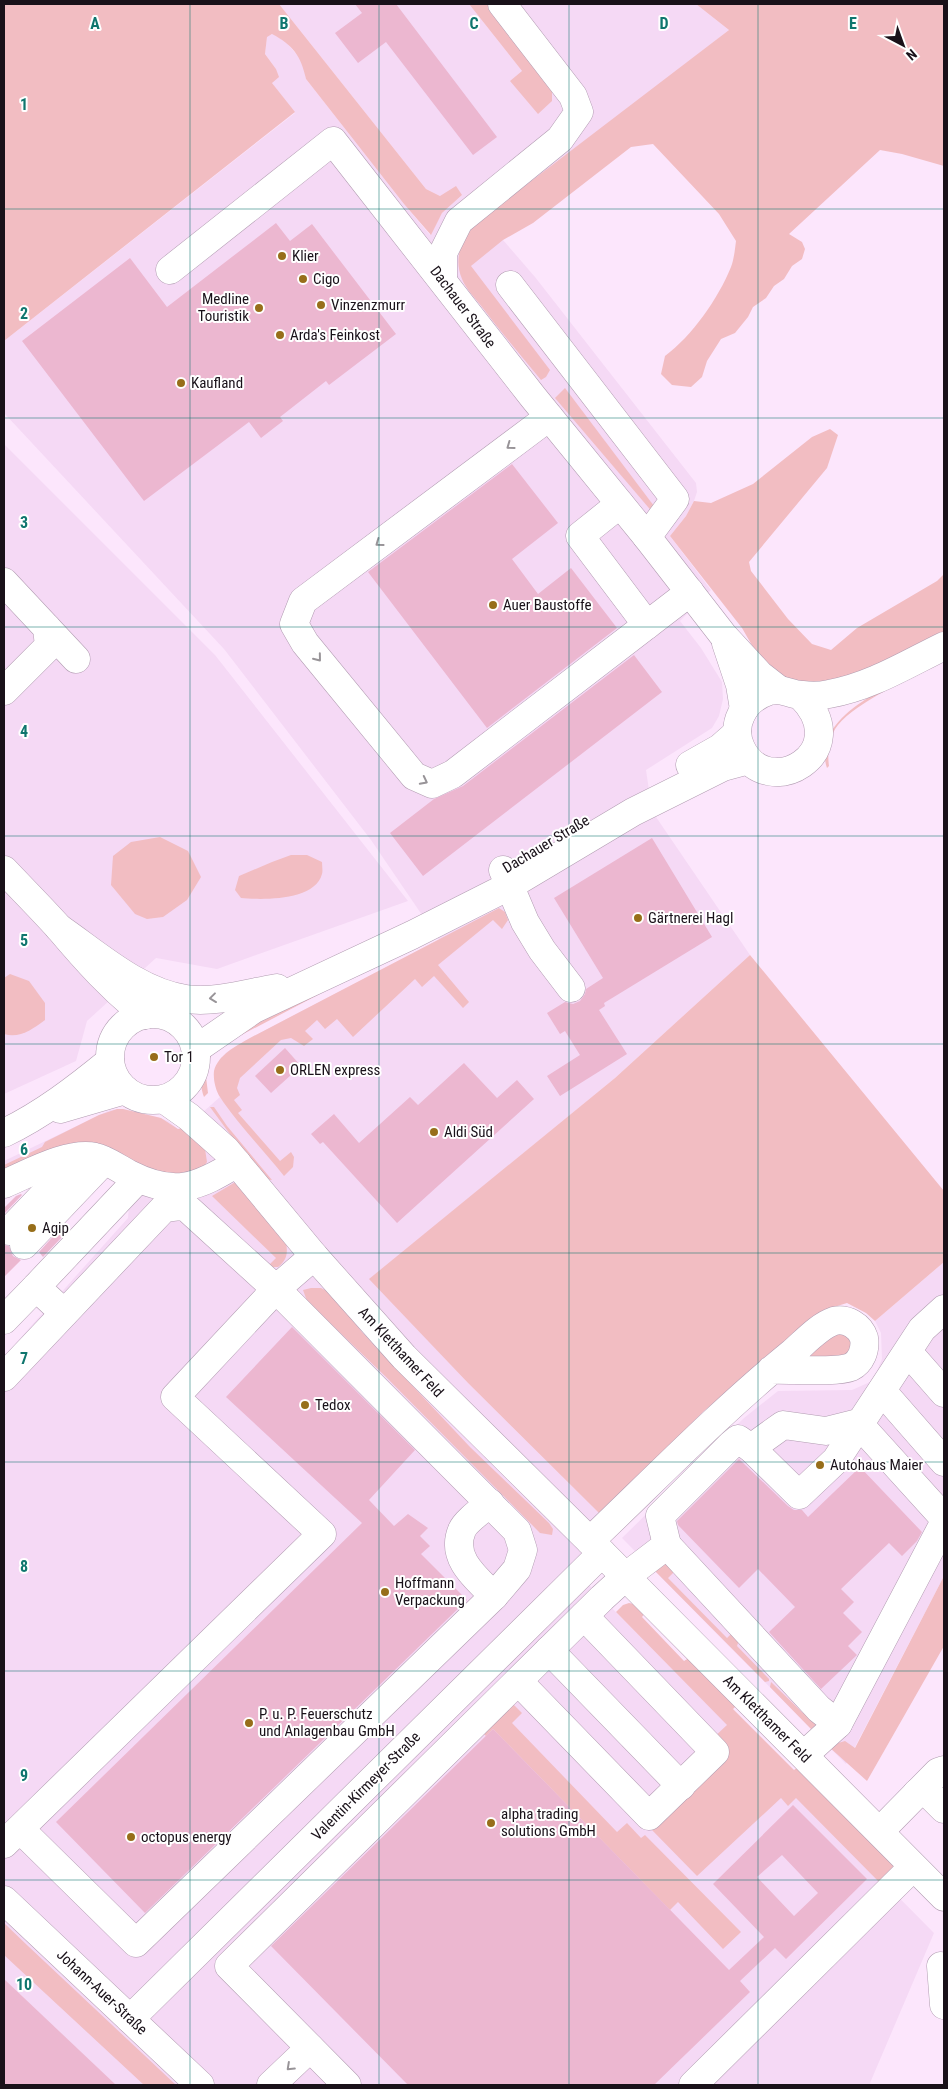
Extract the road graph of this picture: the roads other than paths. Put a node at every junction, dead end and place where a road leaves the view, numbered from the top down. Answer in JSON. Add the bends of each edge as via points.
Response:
{"nodes":[{"id":1,"x":502,"y":4,"type":"edge"},
{"id":2,"x":170,"y":270,"type":"dead end"},
{"id":3,"x":443,"y":280,"type":"junction"},
{"id":4,"x":510,"y":285,"type":"dead end"},
{"id":5,"x":549,"y":417,"type":"junction"},
{"id":6,"x":620,"y":504,"type":"junction"},
{"id":7,"x":647,"y":538,"type":"junction"},
{"id":8,"x":4,"y":582,"type":"edge"},
{"id":9,"x":690,"y":592,"type":"junction"},
{"id":10,"x":647,"y":625,"type":"junction"},
{"id":11,"x":47,"y":628,"type":"junction"},
{"id":12,"x":723,"y":635,"type":"junction"},
{"id":13,"x":944,"y":646,"type":"edge"},
{"id":14,"x":76,"y":659,"type":"dead end"},
{"id":15,"x":870,"y":683,"type":"junction"},
{"id":16,"x":4,"y":691,"type":"edge"},
{"id":17,"x":789,"y":692,"type":"junction"},
{"id":18,"x":741,"y":721,"type":"junction"},
{"id":19,"x":820,"y":732,"type":"junction"},
{"id":20,"x":749,"y":760,"type":"junction"},
{"id":21,"x":4,"y":870,"type":"edge"},
{"id":22,"x":506,"y":878,"type":"junction"},
{"id":23,"x":59,"y":928,"type":"junction"},
{"id":24,"x":84,"y":958,"type":"junction"},
{"id":25,"x":313,"y":981,"type":"junction"},
{"id":26,"x":571,"y":988,"type":"dead end"},
{"id":27,"x":145,"y":1015,"type":"junction"},
{"id":28,"x":118,"y":1032,"type":"junction"},
{"id":29,"x":190,"y":1038,"type":"junction"},
{"id":30,"x":110,"y":1062,"type":"junction"},
{"id":31,"x":190,"y":1081,"type":"junction"},
{"id":32,"x":125,"y":1090,"type":"junction"},
{"id":33,"x":165,"y":1100,"type":"junction"},
{"id":34,"x":33,"y":1118,"type":"junction"},
{"id":35,"x":4,"y":1133,"type":"edge"},
{"id":36,"x":231,"y":1156,"type":"junction"},
{"id":37,"x":48,"y":1165,"type":"junction"},
{"id":38,"x":110,"y":1167,"type":"junction"},
{"id":39,"x":4,"y":1184,"type":"edge"},
{"id":40,"x":173,"y":1197,"type":"junction"},
{"id":41,"x":24,"y":1247,"type":"edge"},
{"id":42,"x":314,"y":1256,"type":"junction"},
{"id":43,"x":276,"y":1289,"type":"junction"},
{"id":44,"x":64,"y":1313,"type":"junction"},
{"id":45,"x":942,"y":1314,"type":"edge"},
{"id":46,"x":4,"y":1320,"type":"edge"},
{"id":47,"x":908,"y":1352,"type":"junction"},
{"id":48,"x":771,"y":1370,"type":"dead end"},
{"id":49,"x":5,"y":1373,"type":"edge"},
{"id":50,"x":882,"y":1390,"type":"junction"},
{"id":51,"x":944,"y":1393,"type":"edge"},
{"id":52,"x":716,"y":1420,"type":"junction"},
{"id":53,"x":858,"y":1423,"type":"junction"},
{"id":54,"x":745,"y":1444,"type":"junction"},
{"id":55,"x":944,"y":1462,"type":"edge"},
{"id":56,"x":490,"y":1503,"type":"junction"},
{"id":57,"x":944,"y":1518,"type":"edge"},
{"id":58,"x":944,"y":1523,"type":"edge"},
{"id":59,"x":667,"y":1545,"type":"junction"},
{"id":60,"x":596,"y":1547,"type":"junction"},
{"id":61,"x":625,"y":1577,"type":"junction"},
{"id":62,"x":494,"y":1596,"type":"junction"},
{"id":63,"x":584,"y":1616,"type":"junction"},
{"id":64,"x":549,"y":1650,"type":"junction"},
{"id":65,"x":518,"y":1681,"type":"junction"},
{"id":66,"x":838,"y":1724,"type":"junction"},
{"id":67,"x":804,"y":1755,"type":"junction"},
{"id":68,"x":942,"y":1769,"type":"edge"},
{"id":69,"x":681,"y":1786,"type":"junction"},
{"id":70,"x":917,"y":1793,"type":"junction"},
{"id":71,"x":944,"y":1808,"type":"edge"},
{"id":72,"x":880,"y":1831,"type":"junction"},
{"id":73,"x":12,"y":1837,"type":"edge"},
{"id":74,"x":914,"y":1867,"type":"junction"},
{"id":75,"x":944,"y":1897,"type":"edge"},
{"id":76,"x":4,"y":1900,"type":"edge"},
{"id":77,"x":941,"y":1966,"type":"dead end"},
{"id":78,"x":944,"y":2005,"type":"edge"},
{"id":79,"x":130,"y":2019,"type":"junction"},
{"id":80,"x":310,"y":2048,"type":"junction"},
{"id":81,"x":200,"y":2085,"type":"edge"},
{"id":82,"x":270,"y":2085,"type":"edge"},
{"id":83,"x":347,"y":2085,"type":"edge"},
{"id":84,"x":694,"y":2085,"type":"edge"}],
"edges":[{"from":1,"to":3,"type":"street","via":[[573,96],[579,112],[560,139],[459,222],[443,253]]},
{"from":2,"to":3,"type":"street","name":"Dachauer Straße","via":[[333,141]]},
{"from":3,"to":5,"type":"street","name":"Dachauer Straße"},
{"from":4,"to":7,"type":"street","via":[[675,499]]},
{"from":5,"to":6,"type":"street","name":"Dachauer Straße"},
{"from":5,"to":10,"type":"street","one_way":true,"via":[[303,601],[294,624],[305,643],[414,776],[432,784],[453,774]]},
{"from":6,"to":7,"type":"street","name":"Dachauer Straße"},
{"from":6,"to":10,"type":"street","via":[[580,536]]},
{"from":7,"to":9,"type":"street","name":"Dachauer Straße"},
{"from":8,"to":11,"type":"street"},
{"from":9,"to":10,"type":"street"},
{"from":9,"to":12,"type":"street","name":"Dachauer Straße"},
{"from":11,"to":14,"type":"street"},
{"from":11,"to":16,"type":"street","via":[[49,646]]},
{"from":12,"to":17,"type":"street","name":"Dachauer Straße","via":[[760,675]]},
{"from":12,"to":18,"type":"street","name":"Dachauer Straße","via":[[740,685]]},
{"from":13,"to":15,"type":"street","name":"Dachauer Straße"},
{"from":15,"to":17,"type":"street","name":"Dachauer Straße","via":[[828,694]]},
{"from":15,"to":19,"type":"street","name":"Dachauer Straße"},
{"from":17,"to":18,"type":"street","name":"Dachauer Straße","via":[[758,695]]},
{"from":17,"to":19,"type":"street","name":"Dachauer Straße","via":[[810,705],[817,716]]},
{"from":18,"to":20,"type":"street","name":"Dachauer Straße","via":[[739,743]]},
{"from":18,"to":22,"type":"street","name":"Dachauer Straße","via":[[715,752],[603,810]]},
{"from":19,"to":20,"type":"street","name":"Dachauer Straße","via":[[812,754],[785,772],[765,770]]},
{"from":20,"to":22,"type":"street","name":"Dachauer Straße","via":[[723,767]]},
{"from":21,"to":23,"type":"street"},
{"from":22,"to":25,"type":"street","name":"Dachauer Straße","via":[[411,919],[356,959]]},
{"from":22,"to":26,"type":"street","via":[[525,922]]},
{"from":23,"to":24,"type":"street"},
{"from":25,"to":23,"type":"street","one_way":true,"via":[[241,994],[186,999],[137,982]]},
{"from":24,"to":27,"type":"street","via":[[121,996]]},
{"from":24,"to":28,"type":"street"},
{"from":25,"to":29,"type":"street","name":"Dachauer Straße"},
{"from":27,"to":28,"type":"street","via":[[132,1020]]},
{"from":27,"to":29,"type":"street","via":[[166,1016]]},
{"from":28,"to":30,"type":"street"},
{"from":29,"to":31,"type":"street","via":[[196,1065]]},
{"from":30,"to":32,"type":"street","via":[[115,1077]]},
{"from":30,"to":34,"type":"street"},
{"from":31,"to":33,"type":"street"},
{"from":31,"to":36,"type":"street","name":"Am Kletthamer Feld"},
{"from":32,"to":33,"type":"street","via":[[144,1099]]},
{"from":32,"to":34,"type":"street"},
{"from":33,"to":36,"type":"street","name":"Am Kletthamer Feld","via":[[189,1116]]},
{"from":34,"to":35,"type":"street"},
{"from":36,"to":40,"type":"street","via":[[200,1184]]},
{"from":36,"to":42,"type":"street","name":"Am Kletthamer Feld"},
{"from":37,"to":38,"type":"street","via":[[63,1158]]},
{"from":37,"to":39,"type":"street"},
{"from":37,"to":41,"type":"street"},
{"from":38,"to":40,"type":"street","via":[[154,1185]]},
{"from":38,"to":41,"type":"street"},
{"from":38,"to":41,"type":"street"},
{"from":40,"to":43,"type":"street"},
{"from":40,"to":44,"type":"street"},
{"from":41,"to":44,"type":"street"},
{"from":41,"to":46,"type":"street"},
{"from":42,"to":43,"type":"street"},
{"from":42,"to":60,"type":"street","name":"Am Kletthamer Feld","via":[[404,1357]]},
{"from":43,"to":56,"type":"street"},
{"from":43,"to":73,"type":"street","via":[[176,1397],[322,1534]]},
{"from":44,"to":49,"type":"street"},
{"from":45,"to":47,"type":"street","via":[[922,1329]]},
{"from":47,"to":50,"type":"street"},
{"from":47,"to":51,"type":"street"},
{"from":48,"to":52,"type":"street"},
{"from":50,"to":53,"type":"street"},
{"from":50,"to":55,"type":"street"},
{"from":52,"to":54,"type":"street"},
{"from":52,"to":60,"type":"street"},
{"from":53,"to":54,"type":"street","via":[[826,1431],[783,1425]]},
{"from":53,"to":54,"type":"street","via":[[836,1460],[799,1495]]},
{"from":53,"to":57,"type":"street"},
{"from":54,"to":59,"type":"street","via":[[660,1516]]},
{"from":56,"to":62,"type":"street","via":[[517,1531],[523,1550],[517,1569]]},
{"from":56,"to":62,"type":"street","via":[[462,1529],[458,1549],[466,1568]]},
{"from":58,"to":66,"type":"street"},
{"from":59,"to":61,"type":"street"},
{"from":59,"to":66,"type":"street","via":[[819,1708]]},
{"from":60,"to":61,"type":"street","name":"Am Kletthamer Feld"},
{"from":60,"to":79,"type":"street","name":"Valentin-Kirmeyer-Straße"},
{"from":61,"to":63,"type":"street"},
{"from":61,"to":67,"type":"street","name":"Am Kletthamer Feld"},
{"from":62,"to":73,"type":"street","via":[[136,1943]]},
{"from":63,"to":64,"type":"street"},
{"from":63,"to":69,"type":"street","via":[[715,1752]]},
{"from":64,"to":65,"type":"street"},
{"from":64,"to":69,"type":"street"},
{"from":65,"to":69,"type":"street","via":[[649,1816]]},
{"from":65,"to":80,"type":"street","via":[[229,1966]]},
{"from":66,"to":67,"type":"street"},
{"from":67,"to":72,"type":"street","name":"Am Kletthamer Feld"},
{"from":68,"to":70,"type":"street"},
{"from":70,"to":71,"type":"street","via":[[928,1792]]},
{"from":70,"to":72,"type":"street"},
{"from":72,"to":74,"type":"street","name":"Am Kletthamer Feld"},
{"from":74,"to":75,"type":"street","name":"Am Kletthamer Feld"},
{"from":74,"to":84,"type":"street"},
{"from":76,"to":79,"type":"street","name":"Johann-Auer-Straße"},
{"from":77,"to":78,"type":"street"},
{"from":79,"to":81,"type":"street","name":"Johann-Auer-Straße"},
{"from":80,"to":82,"type":"street","one_way":true},
{"from":80,"to":83,"type":"street"}]}
